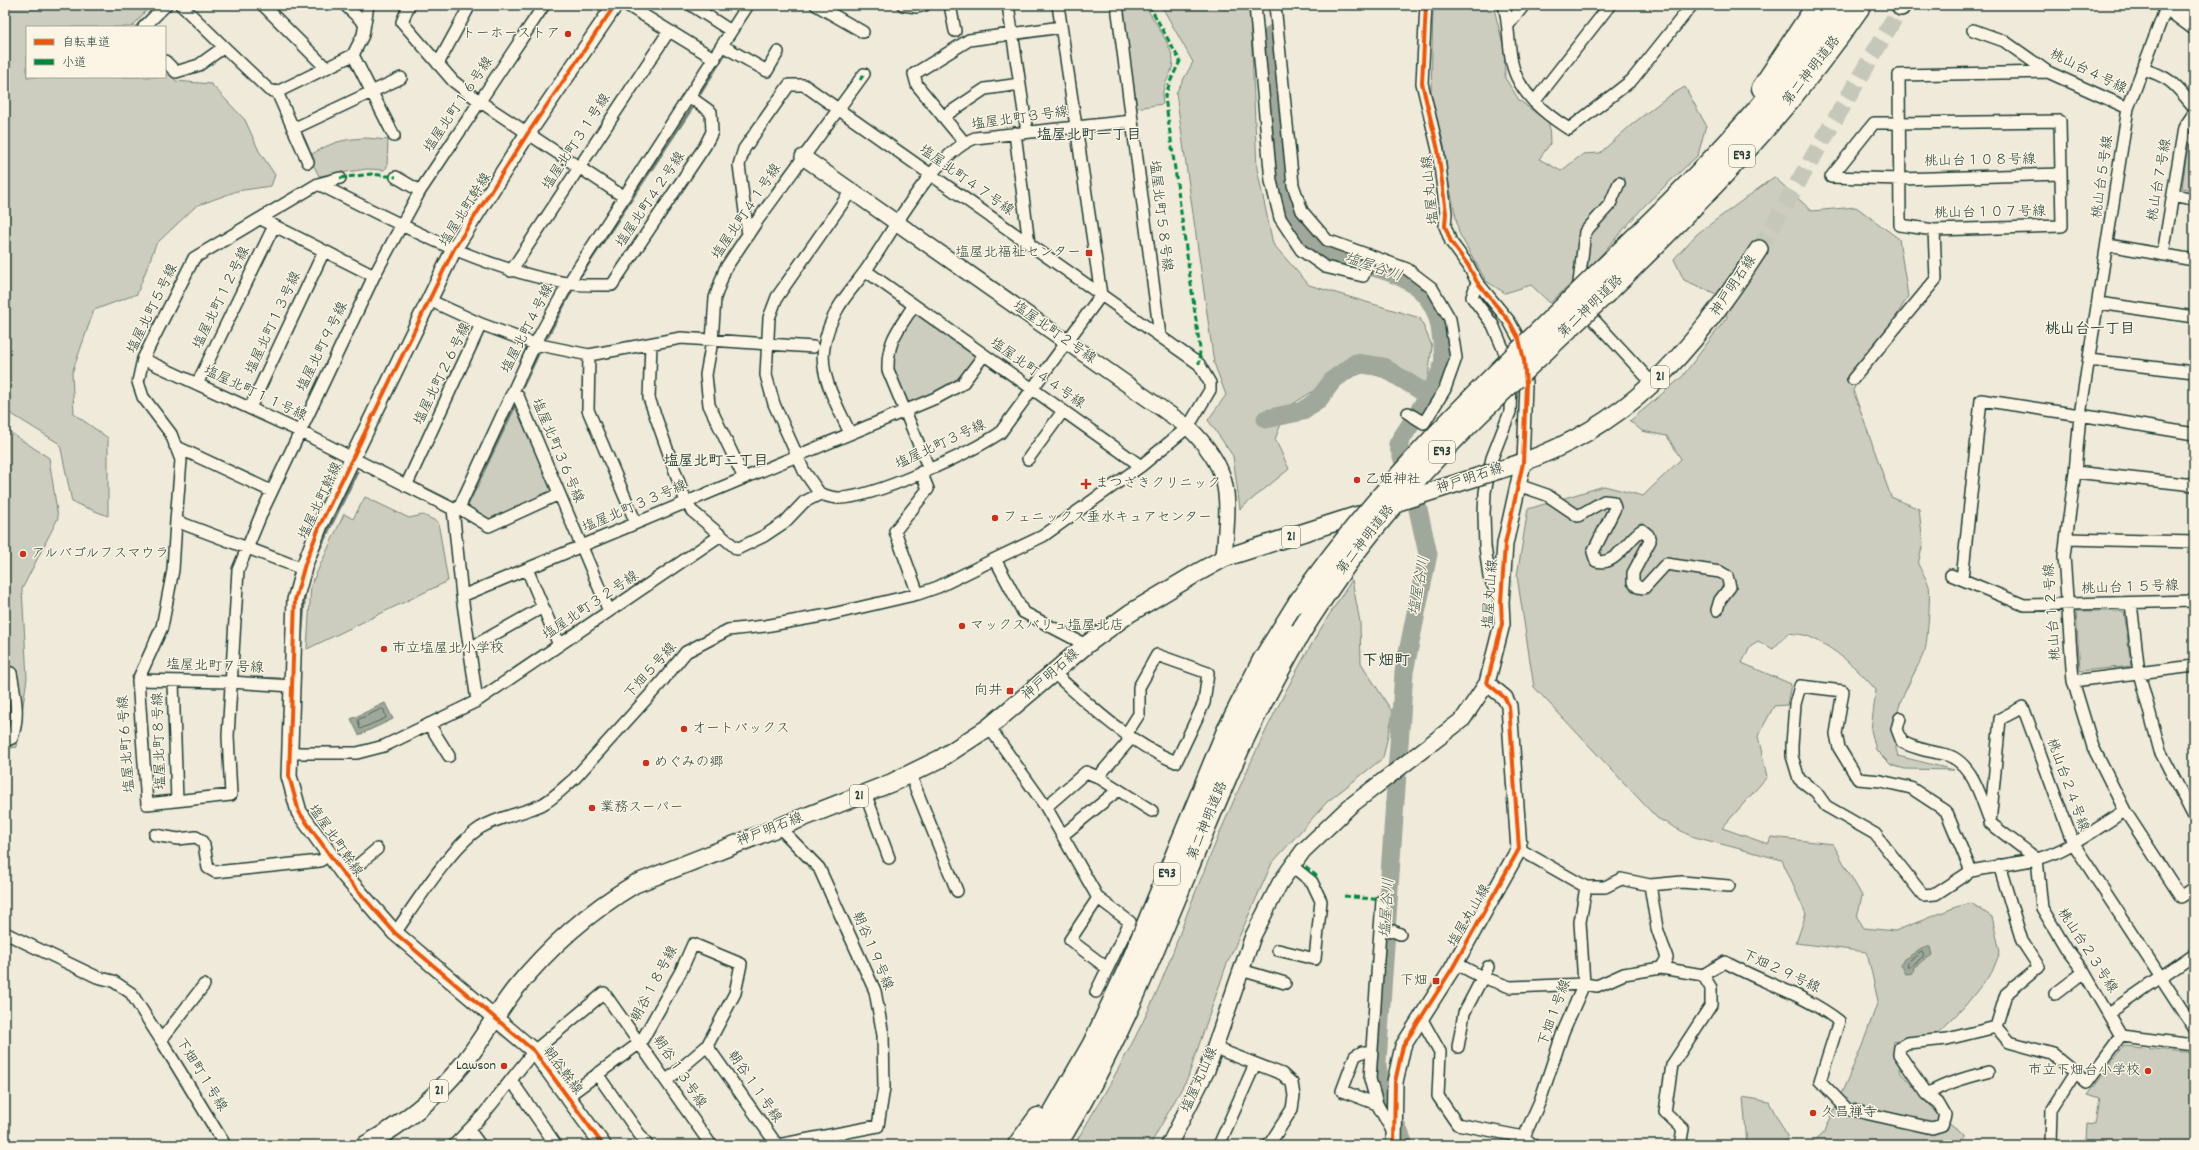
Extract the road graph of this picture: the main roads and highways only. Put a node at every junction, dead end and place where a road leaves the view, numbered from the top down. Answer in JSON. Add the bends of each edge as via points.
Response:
{"nodes":[{"id":1,"x":1817,"y":5,"type":"edge"},
{"id":2,"x":1839,"y":5,"type":"edge"},
{"id":3,"x":1861,"y":5,"type":"edge"},
{"id":4,"x":1874,"y":5,"type":"edge"},
{"id":5,"x":1726,"y":174,"type":"junction"},
{"id":6,"x":1675,"y":200,"type":"junction"},
{"id":7,"x":1759,"y":249,"type":"tunnel mouth"},
{"id":8,"x":1131,"y":963,"type":"junction"},
{"id":9,"x":366,"y":1145,"type":"edge"},
{"id":10,"x":1018,"y":1145,"type":"edge"},
{"id":11,"x":1034,"y":1145,"type":"edge"},
{"id":12,"x":1056,"y":1145,"type":"edge"}],
"edges":[{"from":1,"to":6,"type":"highway","via":[[1733,129]]},
{"from":2,"to":6,"type":"highway","name":"第二神明道路","number":"E93","via":[[1802,57],[1754,116]]},
{"from":3,"to":5,"type":"highway","name":"第二神明道路","number":"E93","via":[[1812,73]]},
{"from":4,"to":5,"type":"highway","via":[[1792,108]]},
{"from":5,"to":12,"type":"highway","name":"第二神明道路","number":"E93","bridge":true,"via":[[1495,398],[1402,495],[1343,568],[1301,631],[1261,703],[1227,775],[1127,1015],[1094,1081]]},
{"from":6,"to":8,"type":"highway","name":"第二神明道路","number":"E93","bridge":true,"via":[[1483,386],[1413,459],[1354,527],[1299,602],[1264,660],[1227,731]]},
{"from":7,"to":9,"type":"main road","name":"神戸明石線","number":"21","bridge":true,"via":[[1712,319],[1685,351],[1653,384],[1615,415],[1583,435],[1523,463],[1224,558],[1130,613],[1086,645],[989,728],[940,759],[864,794],[642,881],[605,902],[585,917],[536,964],[513,991],[464,1064],[440,1090],[401,1123]]},
{"from":8,"to":10,"type":"highway","via":[[1069,1072]]},
{"from":8,"to":11,"type":"highway","name":"第二神明道路","number":"E93","via":[[1093,1044]]}]}
